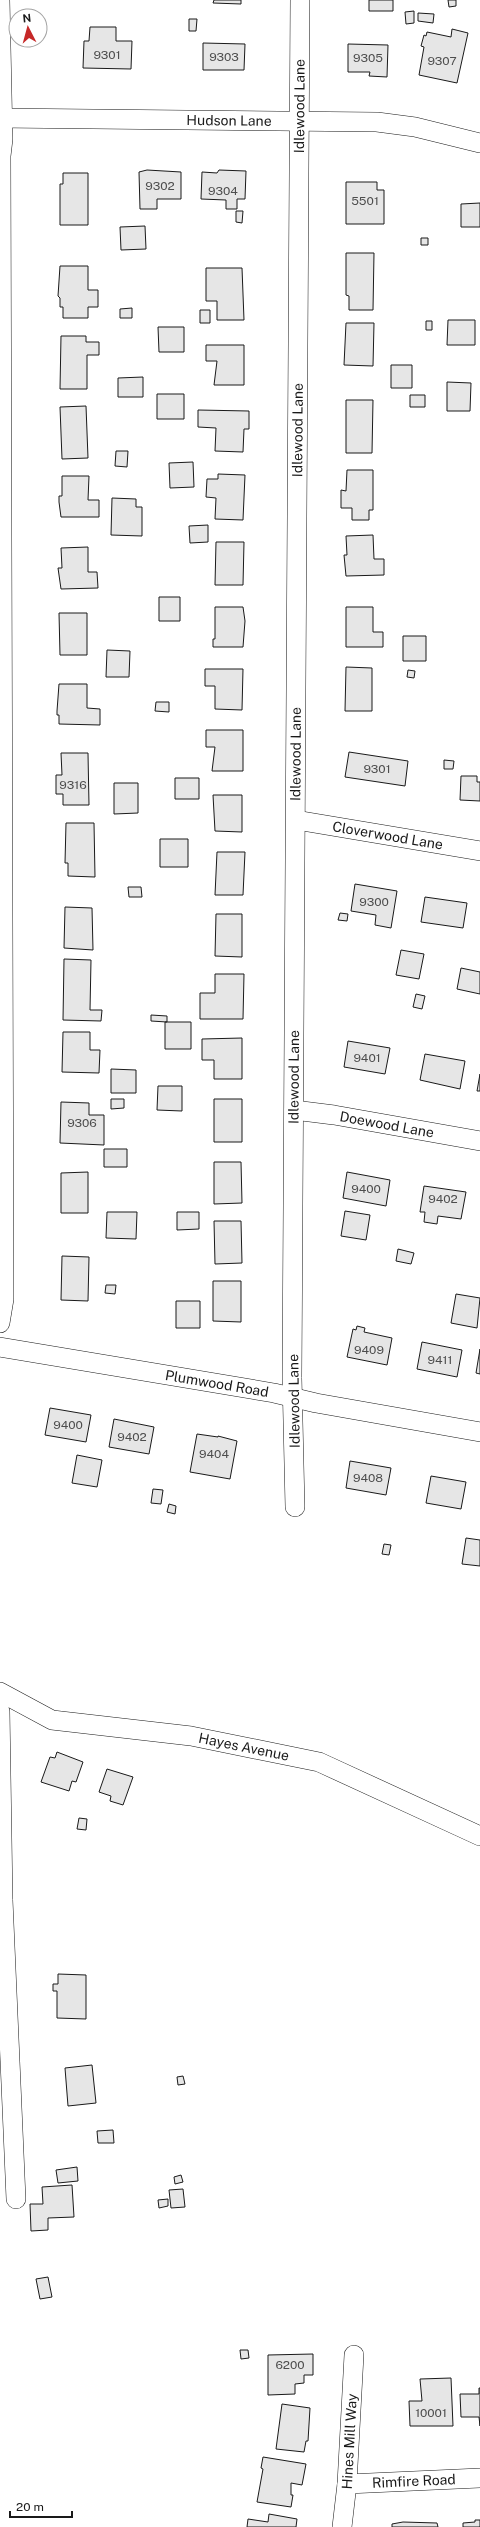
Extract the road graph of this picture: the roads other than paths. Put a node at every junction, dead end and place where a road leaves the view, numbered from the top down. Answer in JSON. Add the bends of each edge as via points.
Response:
{"nodes":[{"id":1,"x":0,"y":0,"type":"edge"},
{"id":2,"x":300,"y":0,"type":"edge"},
{"id":3,"x":2,"y":119,"type":"edge"},
{"id":4,"x":299,"y":120,"type":"junction"},
{"id":5,"x":480,"y":143,"type":"edge"},
{"id":6,"x":2,"y":690,"type":"edge"},
{"id":7,"x":296,"y":820,"type":"junction"},
{"id":8,"x":480,"y":851,"type":"edge"},
{"id":9,"x":294,"y":1110,"type":"junction"},
{"id":10,"x":480,"y":1141,"type":"edge"},
{"id":11,"x":0,"y":1323,"type":"edge"},
{"id":12,"x":0,"y":1347,"type":"edge"},
{"id":13,"x":293,"y":1397,"type":"junction"},
{"id":14,"x":480,"y":1432,"type":"edge"},
{"id":15,"x":295,"y":1507,"type":"dead end"},
{"id":16,"x":0,"y":1692,"type":"edge"},
{"id":17,"x":0,"y":1711,"type":"edge"},
{"id":18,"x":480,"y":1836,"type":"edge"},
{"id":19,"x":16,"y":2199,"type":"dead end"},
{"id":20,"x":354,"y":2355,"type":"dead end"},
{"id":21,"x":480,"y":2478,"type":"edge"},
{"id":22,"x":347,"y":2484,"type":"junction"},
{"id":23,"x":342,"y":2527,"type":"edge"}],
"edges":[{"from":1,"to":3,"type":"street"},
{"from":2,"to":4,"type":"street","name":"Idlewood Lane"},
{"from":3,"to":4,"type":"street","name":"Hudson Lane"},
{"from":3,"to":6,"type":"street"},
{"from":4,"to":5,"type":"street","name":"Hudson Lane","via":[[377,122],[415,127]]},
{"from":4,"to":7,"type":"street","name":"Idlewood Lane"},
{"from":6,"to":11,"type":"street","via":[[4,1300]]},
{"from":7,"to":8,"type":"street","name":"Cloverwood Lane"},
{"from":7,"to":9,"type":"street","name":"Idlewood Lane"},
{"from":9,"to":10,"type":"street","name":"Doewood Lane","via":[[334,1114]]},
{"from":9,"to":13,"type":"street","name":"Idlewood Lane"},
{"from":12,"to":13,"type":"street","name":"Plumwood Road"},
{"from":13,"to":14,"type":"street","name":"Plumwood Road"},
{"from":13,"to":15,"type":"street","name":"Idlewood Lane"},
{"from":16,"to":18,"type":"street","name":"Hayes Avenue","via":[[52,1720],[191,1736],[320,1762]]},
{"from":17,"to":19,"type":"street","via":[[3,1900]]},
{"from":20,"to":22,"type":"street","name":"Hines Mill Way"},
{"from":21,"to":22,"type":"street","name":"Rimfire Road"},
{"from":22,"to":23,"type":"street","name":"Hines Mill Way"}]}
